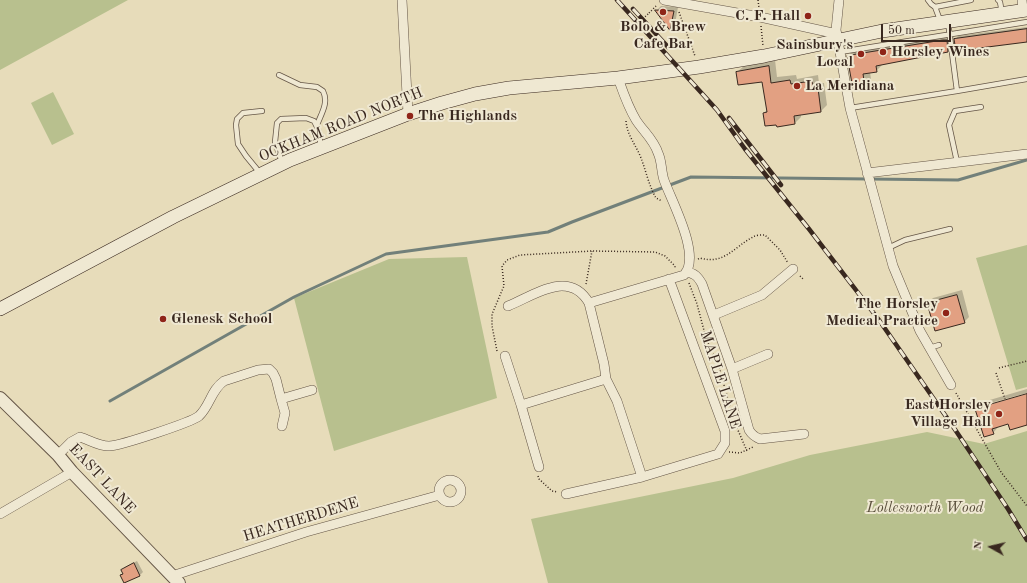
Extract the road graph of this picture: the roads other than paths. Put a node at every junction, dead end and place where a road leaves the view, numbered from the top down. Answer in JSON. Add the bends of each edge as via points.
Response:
{"nodes":[{"id":1,"x":402,"y":0,"type":"edge"},
{"id":2,"x":839,"y":0,"type":"edge"},
{"id":3,"x":928,"y":0,"type":"edge"},
{"id":4,"x":971,"y":0,"type":"edge"},
{"id":5,"x":998,"y":0,"type":"edge"},
{"id":6,"x":661,"y":2,"type":"edge"},
{"id":7,"x":692,"y":2,"type":"edge"},
{"id":8,"x":935,"y":7,"type":"junction"},
{"id":9,"x":1025,"y":11,"type":"edge"},
{"id":10,"x":1002,"y":14,"type":"junction"},
{"id":11,"x":946,"y":27,"type":"junction"},
{"id":12,"x":815,"y":28,"type":"junction"},
{"id":13,"x":838,"y":42,"type":"junction"},
{"id":14,"x":816,"y":45,"type":"junction"},
{"id":15,"x":279,"y":76,"type":"dead end"},
{"id":16,"x":618,"y":78,"type":"junction"},
{"id":17,"x":1027,"y":79,"type":"edge"},
{"id":18,"x":957,"y":91,"type":"junction"},
{"id":19,"x":981,"y":107,"type":"dead end"},
{"id":20,"x":850,"y":108,"type":"junction"},
{"id":21,"x":262,"y":112,"type":"dead end"},
{"id":22,"x":408,"y":114,"type":"junction"},
{"id":23,"x":317,"y":125,"type":"junction"},
{"id":24,"x":321,"y":148,"type":"junction"},
{"id":25,"x":1027,"y":154,"type":"edge"},
{"id":26,"x":957,"y":162,"type":"junction"},
{"id":27,"x":282,"y":163,"type":"junction"},
{"id":28,"x":867,"y":173,"type":"junction"},
{"id":29,"x":261,"y":174,"type":"junction"},
{"id":30,"x":950,"y":229,"type":"dead end"},
{"id":31,"x":888,"y":248,"type":"junction"},
{"id":32,"x":792,"y":269,"type":"road end"},
{"id":33,"x":686,"y":272,"type":"junction"},
{"id":34,"x":672,"y":279,"type":"junction"},
{"id":35,"x":589,"y":303,"type":"junction"},
{"id":36,"x":508,"y":306,"type":"dead end"},
{"id":37,"x":0,"y":309,"type":"edge"},
{"id":38,"x":714,"y":315,"type":"junction"},
{"id":39,"x":939,"y":345,"type":"dead end"},
{"id":40,"x":930,"y":348,"type":"junction"},
{"id":41,"x":768,"y":354,"type":"dead end"},
{"id":42,"x":506,"y":356,"type":"dead end"},
{"id":43,"x":732,"y":369,"type":"junction"},
{"id":44,"x":606,"y":379,"type":"junction"},
{"id":45,"x":955,"y":384,"type":"road end"},
{"id":46,"x":312,"y":390,"type":"dead end"},
{"id":47,"x":0,"y":398,"type":"edge"},
{"id":48,"x":281,"y":399,"type":"junction"},
{"id":49,"x":521,"y":404,"type":"junction"},
{"id":50,"x":282,"y":426,"type":"dead end"},
{"id":51,"x":804,"y":434,"type":"dead end"},
{"id":52,"x":58,"y":455,"type":"junction"},
{"id":53,"x":539,"y":467,"type":"dead end"},
{"id":54,"x":72,"y":472,"type":"junction"},
{"id":55,"x":642,"y":477,"type":"junction"},
{"id":56,"x":566,"y":494,"type":"dead end"},
{"id":57,"x":440,"y":495,"type":"dead end"},
{"id":58,"x":0,"y":514,"type":"edge"},
{"id":59,"x":175,"y":579,"type":"edge"}],
"edges":[{"from":1,"to":22,"type":"street"},
{"from":2,"to":13,"type":"street"},
{"from":3,"to":8,"type":"lane"},
{"from":4,"to":8,"type":"lane"},
{"from":5,"to":10,"type":"lane"},
{"from":6,"to":7,"type":"street"},
{"from":7,"to":12,"type":"street"},
{"from":8,"to":11,"type":"lane"},
{"from":9,"to":10,"type":"main road","name":"OCKHAM ROAD NORTH"},
{"from":9,"to":11,"type":"lane"},
{"from":10,"to":11,"type":"main road","name":"OCKHAM ROAD NORTH"},
{"from":11,"to":13,"type":"main road","name":"OCKHAM ROAD NORTH","via":[[882,32]]},
{"from":11,"to":18,"type":"lane"},
{"from":12,"to":13,"type":"street"},
{"from":12,"to":14,"type":"street"},
{"from":13,"to":14,"type":"main road","name":"OCKHAM ROAD NORTH"},
{"from":13,"to":20,"type":"street"},
{"from":14,"to":16,"type":"main road","name":"OCKHAM ROAD NORTH","via":[[699,67]]},
{"from":15,"to":23,"type":"lane","via":[[323,91],[325,106]]},
{"from":16,"to":22,"type":"main road","name":"OCKHAM ROAD NORTH","via":[[509,88],[475,94]]},
{"from":16,"to":33,"type":"street","via":[[636,119],[659,153],[664,180],[689,245]]},
{"from":17,"to":18,"type":"lane"},
{"from":18,"to":20,"type":"lane"},
{"from":19,"to":26,"type":"lane","via":[[955,111],[953,114],[949,125]]},
{"from":20,"to":28,"type":"street"},
{"from":21,"to":29,"type":"lane","via":[[243,112],[236,125],[241,150]]},
{"from":22,"to":24,"type":"main road","name":"OCKHAM ROAD NORTH"},
{"from":23,"to":24,"type":"lane"},
{"from":23,"to":27,"type":"lane","via":[[306,118],[278,121],[274,142]]},
{"from":24,"to":27,"type":"main road","name":"OCKHAM ROAD NORTH"},
{"from":25,"to":26,"type":"street"},
{"from":26,"to":28,"type":"street"},
{"from":27,"to":29,"type":"main road","name":"OCKHAM ROAD NORTH"},
{"from":28,"to":31,"type":"street"},
{"from":29,"to":37,"type":"main road","name":"OCKHAM ROAD NORTH","via":[[173,217]]},
{"from":30,"to":31,"type":"lane","via":[[905,240]]},
{"from":31,"to":40,"type":"street","via":[[920,331]]},
{"from":32,"to":38,"type":"street","via":[[762,295]]},
{"from":33,"to":34,"type":"street"},
{"from":33,"to":38,"type":"street","via":[[692,273],[700,280]]},
{"from":34,"to":35,"type":"street"},
{"from":34,"to":55,"type":"street","name":"MAPLE LANE","via":[[725,431],[725,444],[718,454]]},
{"from":35,"to":36,"type":"street","via":[[584,294],[572,287],[554,286]]},
{"from":35,"to":44,"type":"street"},
{"from":38,"to":43,"type":"street"},
{"from":39,"to":40,"type":"lane"},
{"from":40,"to":45,"type":"street","via":[[941,360]]},
{"from":41,"to":43,"type":"street"},
{"from":42,"to":49,"type":"street"},
{"from":43,"to":51,"type":"street","via":[[749,430],[755,438],[768,439]]},
{"from":44,"to":49,"type":"street"},
{"from":44,"to":55,"type":"street","via":[[617,401]]},
{"from":46,"to":48,"type":"street"},
{"from":47,"to":52,"type":"street","name":"EAST LANE"},
{"from":48,"to":50,"type":"street","via":[[286,413]]},
{"from":48,"to":52,"type":"street","via":[[273,373],[269,370],[258,370],[219,384],[203,411],[192,420],[118,445],[103,446],[80,437]]},
{"from":49,"to":53,"type":"street"},
{"from":52,"to":54,"type":"street","name":"EAST LANE"},
{"from":54,"to":58,"type":"street"},
{"from":54,"to":59,"type":"street","name":"EAST LANE"},
{"from":55,"to":56,"type":"street","name":"MAPLE LANE"},
{"from":57,"to":59,"type":"street","name":"HEATHERDENE","via":[[306,532]]}]}
